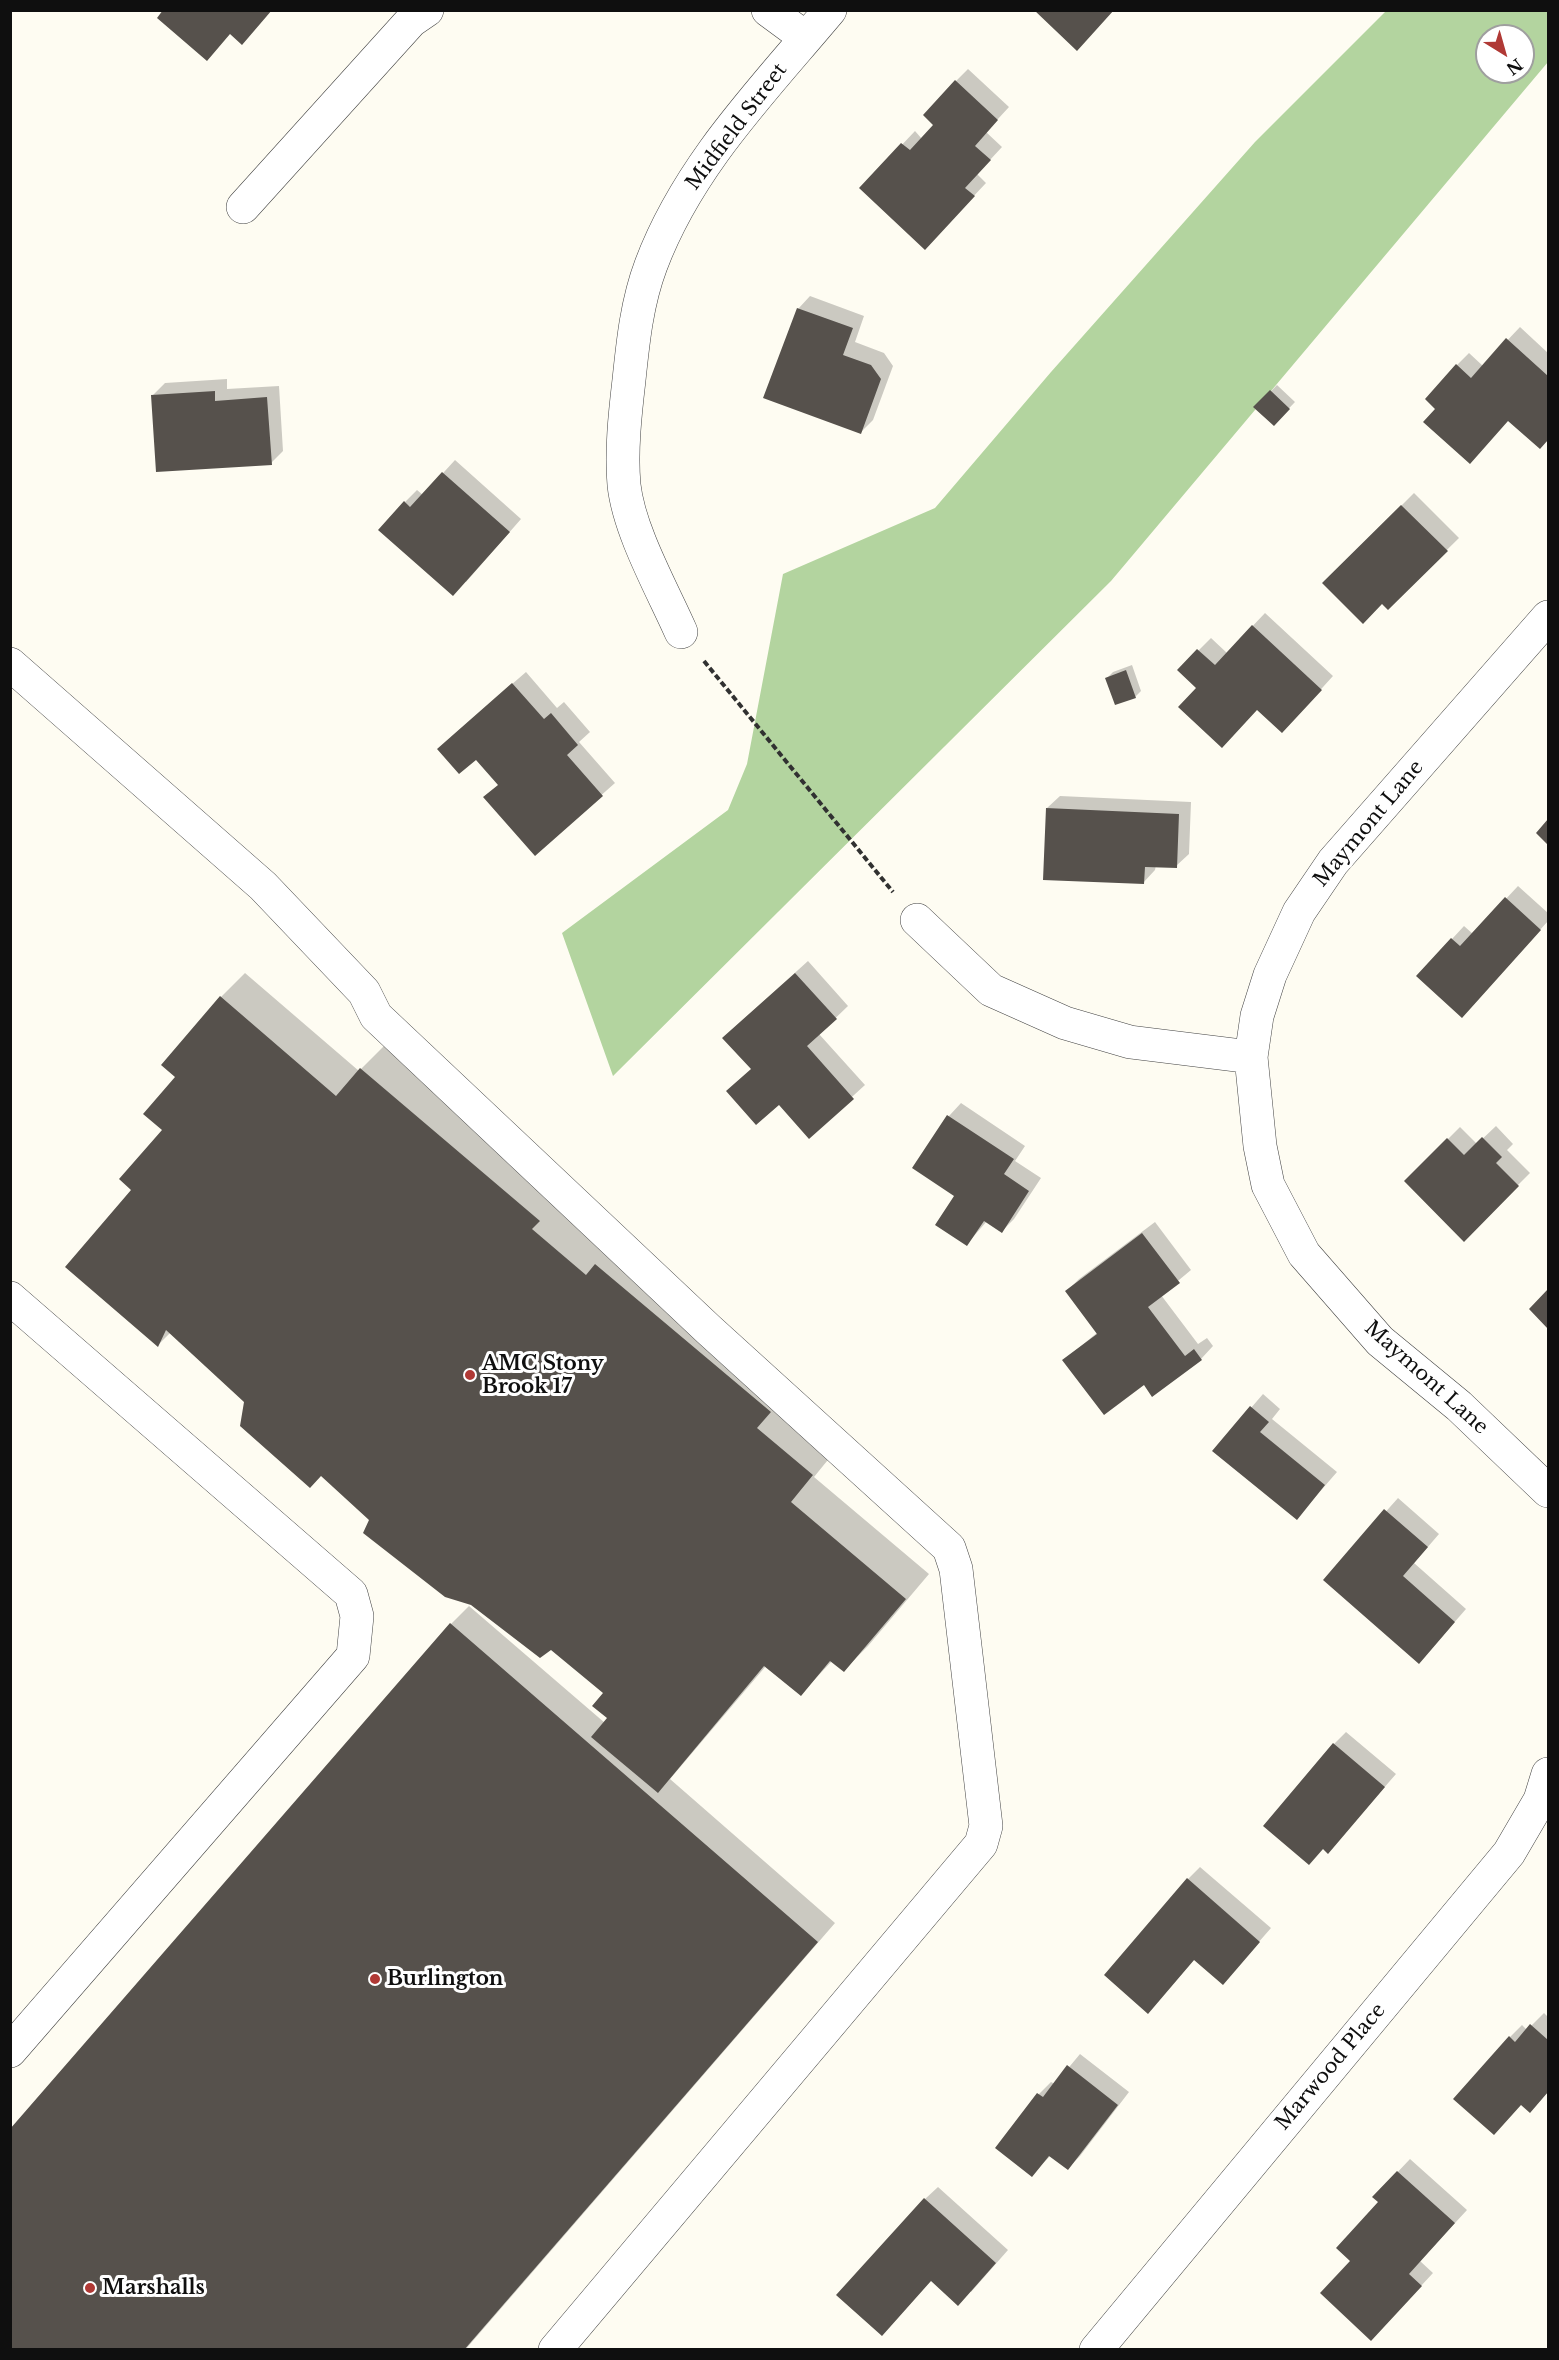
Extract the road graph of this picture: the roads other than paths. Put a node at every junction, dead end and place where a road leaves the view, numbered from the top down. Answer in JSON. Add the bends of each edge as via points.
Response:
{"nodes":[{"id":1,"x":427,"y":10,"type":"edge"},
{"id":2,"x":768,"y":10,"type":"edge"},
{"id":3,"x":830,"y":10,"type":"edge"},
{"id":4,"x":806,"y":38,"type":"junction"},
{"id":5,"x":243,"y":207,"type":"dead end"},
{"id":6,"x":1548,"y":617,"type":"edge"},
{"id":7,"x":681,"y":632,"type":"road end"},
{"id":8,"x":10,"y":664,"type":"edge"},
{"id":9,"x":916,"y":920,"type":"road end"},
{"id":10,"x":1251,"y":1057,"type":"junction"},
{"id":11,"x":10,"y":1298,"type":"edge"},
{"id":12,"x":1548,"y":1491,"type":"edge"},
{"id":13,"x":1548,"y":1774,"type":"edge"},
{"id":14,"x":10,"y":2051,"type":"edge"},
{"id":15,"x":555,"y":2349,"type":"edge"},
{"id":16,"x":1096,"y":2349,"type":"edge"}],
"edges":[{"from":1,"to":5,"type":"street","via":[[411,21]]},
{"from":2,"to":4,"type":"street"},
{"from":3,"to":4,"type":"street","name":"Midfield Street"},
{"from":4,"to":7,"type":"street","name":"Midfield Street","via":[[697,173],[651,266],[636,320],[625,419],[624,485],[634,525]]},
{"from":6,"to":10,"type":"street","name":"Maymont Lane","via":[[1333,862],[1304,903],[1270,975],[1257,1016]]},
{"from":8,"to":15,"type":"street","via":[[262,886],[364,992],[376,1016],[708,1329],[949,1548],[956,1569],[986,1826],[981,1844]]},
{"from":9,"to":10,"type":"street","via":[[991,990],[1065,1023],[1130,1042]]},
{"from":10,"to":12,"type":"street","name":"Maymont Lane","via":[[1268,1185],[1304,1254],[1380,1341],[1459,1406]]},
{"from":11,"to":14,"type":"street","via":[[351,1594],[357,1616],[353,1656]]},
{"from":13,"to":16,"type":"street","name":"Marwood Place","via":[[1540,1800],[1509,1853]]}]}
